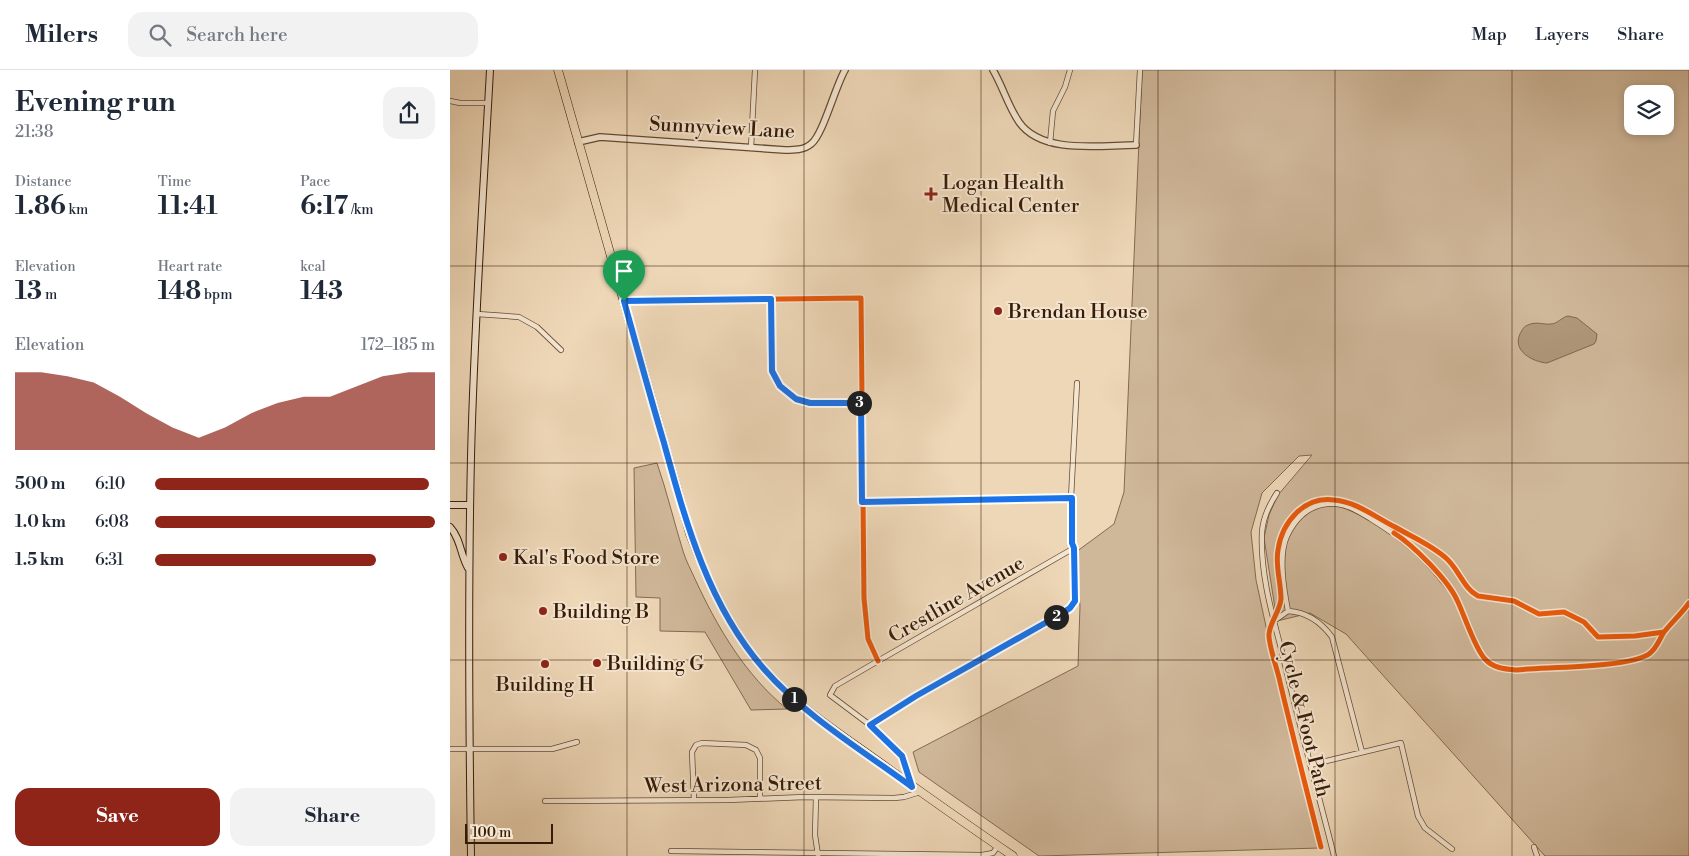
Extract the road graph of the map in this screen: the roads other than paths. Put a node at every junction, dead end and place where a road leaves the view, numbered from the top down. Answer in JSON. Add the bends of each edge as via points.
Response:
{"nodes":[{"id":1,"x":490,"y":70,"type":"edge"},
{"id":2,"x":558,"y":70,"type":"edge"},
{"id":3,"x":755,"y":70,"type":"edge"},
{"id":4,"x":845,"y":70,"type":"edge"},
{"id":5,"x":993,"y":70,"type":"edge"},
{"id":6,"x":1070,"y":70,"type":"edge"},
{"id":7,"x":1140,"y":70,"type":"edge"},
{"id":8,"x":450,"y":101,"type":"edge"},
{"id":9,"x":488,"y":103,"type":"junction"},
{"id":10,"x":578,"y":142,"type":"junction"},
{"id":11,"x":1050,"y":143,"type":"junction"},
{"id":12,"x":1136,"y":145,"type":"joint"},
{"id":13,"x":751,"y":148,"type":"junction"},
{"id":14,"x":771,"y":299,"type":"junction"},
{"id":15,"x":624,"y":301,"type":"junction"},
{"id":16,"x":477,"y":314,"type":"junction"},
{"id":17,"x":561,"y":350,"type":"dead end"},
{"id":18,"x":1077,"y":382,"type":"dead end"},
{"id":19,"x":861,"y":403,"type":"junction"},
{"id":20,"x":1277,"y":494,"type":"dead end"},
{"id":21,"x":1072,"y":498,"type":"junction"},
{"id":22,"x":862,"y":502,"type":"junction"},
{"id":23,"x":450,"y":505,"type":"edge"},
{"id":24,"x":470,"y":505,"type":"junction"},
{"id":25,"x":450,"y":527,"type":"edge"},
{"id":26,"x":1074,"y":548,"type":"junction"},
{"id":27,"x":469,"y":569,"type":"junction"},
{"id":28,"x":1689,"y":603,"type":"edge"},
{"id":29,"x":1288,"y":611,"type":"junction"},
{"id":30,"x":1274,"y":621,"type":"junction"},
{"id":31,"x":878,"y":660,"type":"junction"},
{"id":32,"x":870,"y":725,"type":"junction"},
{"id":33,"x":577,"y":742,"type":"dead end"},
{"id":34,"x":450,"y":749,"type":"edge"},
{"id":35,"x":470,"y":749,"type":"junction"},
{"id":36,"x":1362,"y":752,"type":"junction"},
{"id":37,"x":1310,"y":765,"type":"junction"},
{"id":38,"x":912,"y":787,"type":"junction"},
{"id":39,"x":920,"y":792,"type":"junction"},
{"id":40,"x":816,"y":797,"type":"junction"},
{"id":41,"x":760,"y":799,"type":"junction"},
{"id":42,"x":694,"y":800,"type":"junction"},
{"id":43,"x":545,"y":801,"type":"dead end"},
{"id":44,"x":998,"y":846,"type":"junction"},
{"id":45,"x":1534,"y":847,"type":"dead end"},
{"id":46,"x":1452,"y":849,"type":"dead end"},
{"id":47,"x":671,"y":851,"type":"dead end"},
{"id":48,"x":818,"y":854,"type":"edge"},
{"id":49,"x":471,"y":856,"type":"edge"},
{"id":50,"x":1012,"y":856,"type":"edge"},
{"id":51,"x":1334,"y":856,"type":"edge"},
{"id":52,"x":1537,"y":856,"type":"edge"}],
"edges":[{"from":1,"to":9,"type":"main road"},
{"from":2,"to":10,"type":"main road"},
{"from":3,"to":13,"type":"street"},
{"from":4,"to":13,"type":"street","name":"Sunnyview Lane","via":[[811,144],[794,150]]},
{"from":5,"to":11,"type":"street","via":[[1019,123],[1030,134]]},
{"from":6,"to":11,"type":"street","via":[[1053,111]]},
{"from":7,"to":12,"type":"street"},
{"from":8,"to":9,"type":"street"},
{"from":9,"to":16,"type":"main road"},
{"from":10,"to":13,"type":"street","name":"Sunnyview Lane","via":[[600,137]]},
{"from":10,"to":15,"type":"main road"},
{"from":11,"to":12,"type":"street"},
{"from":14,"to":15,"type":"street"},
{"from":14,"to":19,"type":"street","via":[[772,371],[780,386],[796,399],[810,403]]},
{"from":14,"to":19,"type":"street","via":[[861,298]]},
{"from":15,"to":38,"type":"main road","via":[[690,534],[725,613],[744,643],[793,698]]},
{"from":16,"to":17,"type":"street","via":[[519,318],[537,327]]},
{"from":16,"to":24,"type":"main road"},
{"from":18,"to":21,"type":"street"},
{"from":19,"to":22,"type":"street"},
{"from":20,"to":30,"type":"street","via":[[1263,522],[1262,537],[1263,564]]},
{"from":21,"to":22,"type":"street"},
{"from":21,"to":26,"type":"street"},
{"from":22,"to":31,"type":"street","via":[[868,639]]},
{"from":23,"to":24,"type":"main road"},
{"from":24,"to":27,"type":"main road"},
{"from":25,"to":27,"type":"main road"},
{"from":26,"to":31,"type":"street","name":"Crestline Avenue"},
{"from":26,"to":32,"type":"street","via":[[1075,601],[1065,612]]},
{"from":27,"to":35,"type":"main road"},
{"from":28,"to":29,"type":"street","via":[[1664,632],[1657,646],[1648,654],[1629,661],[1502,669],[1484,658],[1456,597],[1427,560],[1398,536],[1356,510],[1338,504],[1319,504],[1304,512],[1292,526],[1285,542],[1283,566]]},
{"from":29,"to":30,"type":"street"},
{"from":29,"to":36,"type":"street","via":[[1313,619],[1332,637]]},
{"from":30,"to":37,"type":"street"},
{"from":31,"to":32,"type":"street","name":"Crestline Avenue","via":[[836,686],[830,694]]},
{"from":32,"to":38,"type":"street","via":[[902,756]]},
{"from":33,"to":35,"type":"street","via":[[552,749]]},
{"from":34,"to":35,"type":"street"},
{"from":35,"to":49,"type":"main road"},
{"from":36,"to":37,"type":"street"},
{"from":36,"to":46,"type":"street","via":[[1400,743],[1418,816],[1425,828]]},
{"from":37,"to":51,"type":"street"},
{"from":38,"to":39,"type":"main road"},
{"from":39,"to":40,"type":"street","name":"West Arizona Street","via":[[894,798]]},
{"from":39,"to":44,"type":"main road"},
{"from":40,"to":41,"type":"street","name":"West Arizona Street"},
{"from":40,"to":48,"type":"street"},
{"from":41,"to":42,"type":"street","name":"West Arizona Street"},
{"from":41,"to":42,"type":"street","via":[[760,758],[756,750],[746,745],[702,743],[696,745],[692,752]]},
{"from":42,"to":43,"type":"street","name":"West Arizona Street"},
{"from":44,"to":48,"type":"street","via":[[992,853],[982,855]]},
{"from":44,"to":50,"type":"main road"},
{"from":45,"to":52,"type":"street"},
{"from":47,"to":48,"type":"street"}]}
